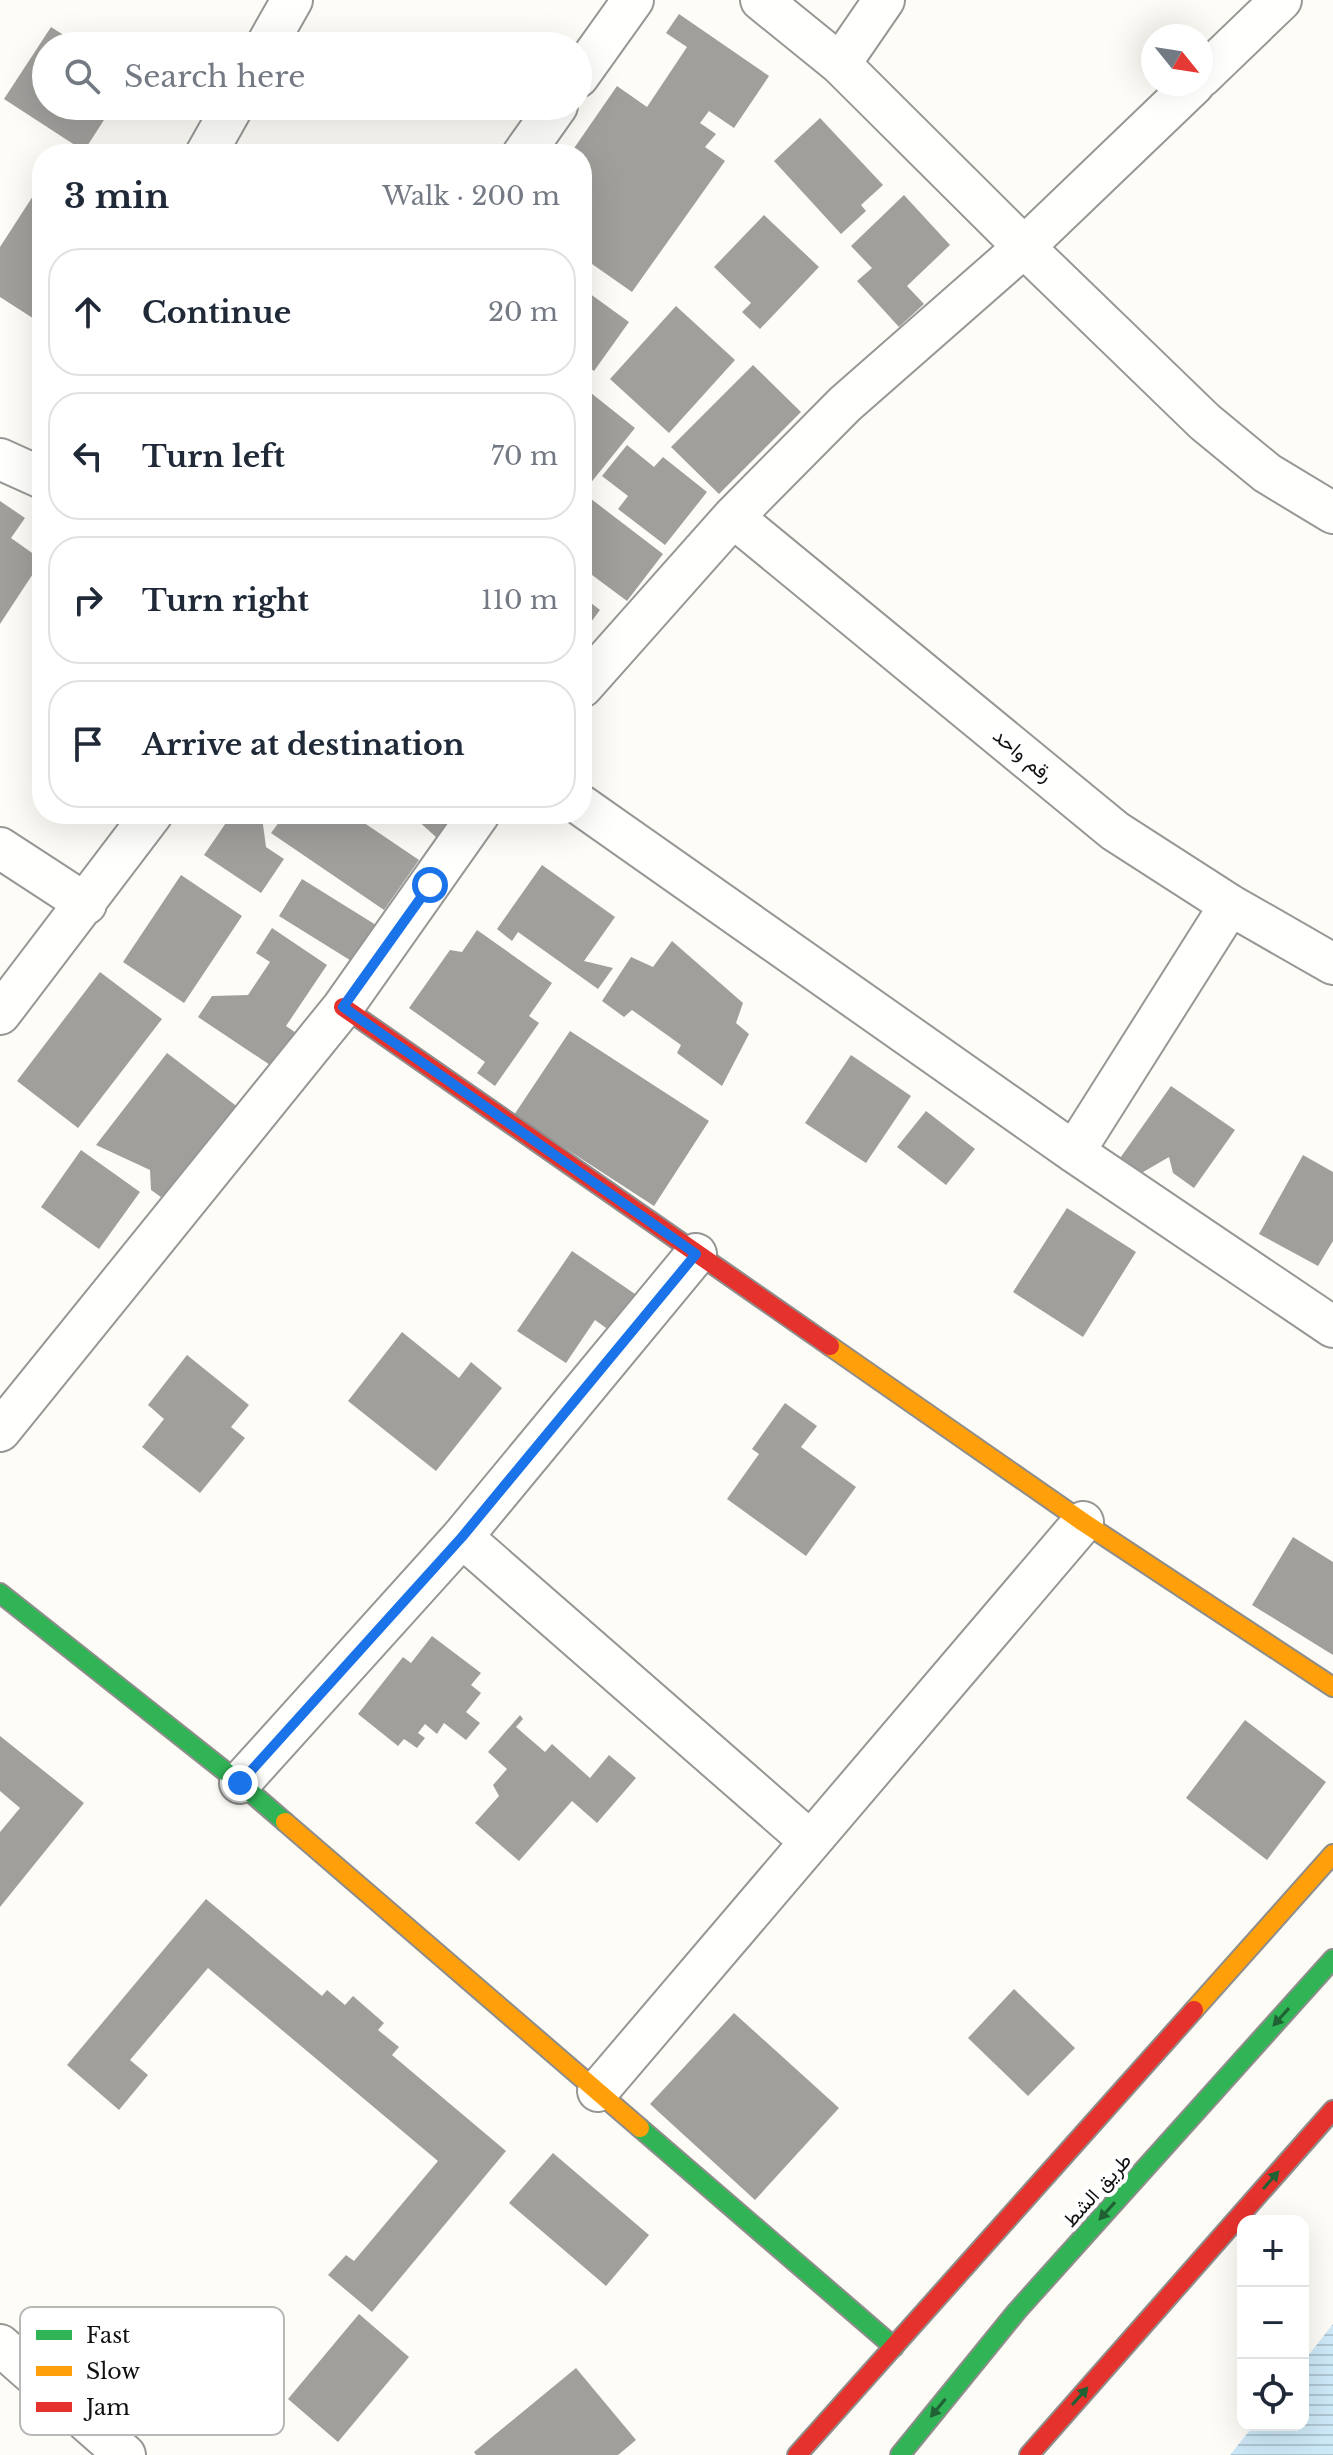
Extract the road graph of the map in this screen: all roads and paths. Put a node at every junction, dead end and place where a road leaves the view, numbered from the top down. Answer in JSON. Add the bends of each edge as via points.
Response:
{"nodes":[{"id":1,"x":292,"y":0,"type":"edge"},
{"id":2,"x":633,"y":0,"type":"edge"},
{"id":3,"x":761,"y":0,"type":"edge"},
{"id":4,"x":884,"y":0,"type":"edge"},
{"id":5,"x":1281,"y":0,"type":"edge"},
{"id":6,"x":274,"y":32,"type":"edge"},
{"id":7,"x":592,"y":57,"type":"edge"},
{"id":8,"x":840,"y":64,"type":"junction"},
{"id":9,"x":1213,"y":65,"type":"edge"},
{"id":10,"x":1181,"y":96,"type":"edge"},
{"id":11,"x":225,"y":120,"type":"edge"},
{"id":12,"x":547,"y":120,"type":"edge"},
{"id":13,"x":212,"y":144,"type":"edge"},
{"id":14,"x":530,"y":144,"type":"edge"},
{"id":15,"x":1024,"y":247,"type":"junction"},
{"id":16,"x":1333,"y":513,"type":"edge"},
{"id":17,"x":733,"y":517,"type":"junction"},
{"id":18,"x":592,"y":676,"type":"edge"},
{"id":19,"x":592,"y":813,"type":"edge"},
{"id":20,"x":145,"y":824,"type":"edge"},
{"id":21,"x":472,"y":824,"type":"edge"},
{"id":22,"x":0,"y":848,"type":"edge"},
{"id":23,"x":86,"y":904,"type":"junction"},
{"id":24,"x":1230,"y":905,"type":"junction"},
{"id":25,"x":1333,"y":964,"type":"edge"},
{"id":26,"x":343,"y":1007,"type":"junction"},
{"id":27,"x":0,"y":1014,"type":"edge"},
{"id":28,"x":1074,"y":1152,"type":"junction"},
{"id":29,"x":696,"y":1254,"type":"junction"},
{"id":30,"x":1333,"y":1327,"type":"edge"},
{"id":31,"x":0,"y":1431,"type":"edge"},
{"id":32,"x":1083,"y":1522,"type":"junction"},
{"id":33,"x":462,"y":1537,"type":"junction"},
{"id":34,"x":0,"y":1593,"type":"edge"},
{"id":35,"x":1333,"y":1687,"type":"edge"},
{"id":36,"x":240,"y":1783,"type":"junction"},
{"id":37,"x":810,"y":1841,"type":"junction"},
{"id":38,"x":1333,"y":1854,"type":"edge"},
{"id":39,"x":1333,"y":1959,"type":"edge"},
{"id":40,"x":598,"y":2091,"type":"junction"},
{"id":41,"x":1333,"y":2110,"type":"edge"},
{"id":42,"x":0,"y":2345,"type":"edge"},
{"id":43,"x":894,"y":2347,"type":"junction"},
{"id":44,"x":20,"y":2363,"type":"edge"},
{"id":45,"x":102,"y":2435,"type":"edge"},
{"id":46,"x":125,"y":2455,"type":"edge"},
{"id":47,"x":797,"y":2455,"type":"edge"},
{"id":48,"x":900,"y":2455,"type":"edge"},
{"id":49,"x":1029,"y":2455,"type":"edge"}],
"edges":[{"from":1,"to":6,"type":"street"},
{"from":2,"to":7,"type":"street"},
{"from":3,"to":8,"type":"street"},
{"from":4,"to":8,"type":"street"},
{"from":5,"to":9,"type":"street"},
{"from":8,"to":15,"type":"street"},
{"from":10,"to":15,"type":"street"},
{"from":11,"to":13,"type":"street"},
{"from":12,"to":14,"type":"street"},
{"from":15,"to":16,"type":"street","via":[[1205,422],[1267,473]]},
{"from":15,"to":17,"type":"street","via":[[845,404]]},
{"from":17,"to":18,"type":"street"},
{"from":17,"to":24,"type":"street","name":"رقم واحد","via":[[1115,831]]},
{"from":19,"to":28,"type":"street"},
{"from":20,"to":23,"type":"street"},
{"from":21,"to":26,"type":"street"},
{"from":22,"to":23,"type":"street"},
{"from":23,"to":27,"type":"street"},
{"from":24,"to":25,"type":"street","name":"رقم واحد"},
{"from":24,"to":28,"type":"street"},
{"from":26,"to":29,"type":"street"},
{"from":26,"to":31,"type":"street"},
{"from":28,"to":30,"type":"street"},
{"from":29,"to":32,"type":"street"},
{"from":29,"to":33,"type":"street"},
{"from":32,"to":35,"type":"street"},
{"from":32,"to":37,"type":"street"},
{"from":33,"to":36,"type":"street"},
{"from":33,"to":37,"type":"street"},
{"from":34,"to":36,"type":"street"},
{"from":36,"to":40,"type":"street"},
{"from":37,"to":40,"type":"street"},
{"from":38,"to":43,"type":"street"},
{"from":39,"to":48,"type":"street","name":"طريق الشط","one_way":true,"via":[[1017,2311]]},
{"from":40,"to":43,"type":"street"},
{"from":49,"to":41,"type":"street","one_way":true},
{"from":42,"to":44,"type":"street"},
{"from":43,"to":47,"type":"street"},
{"from":45,"to":46,"type":"street"}]}
